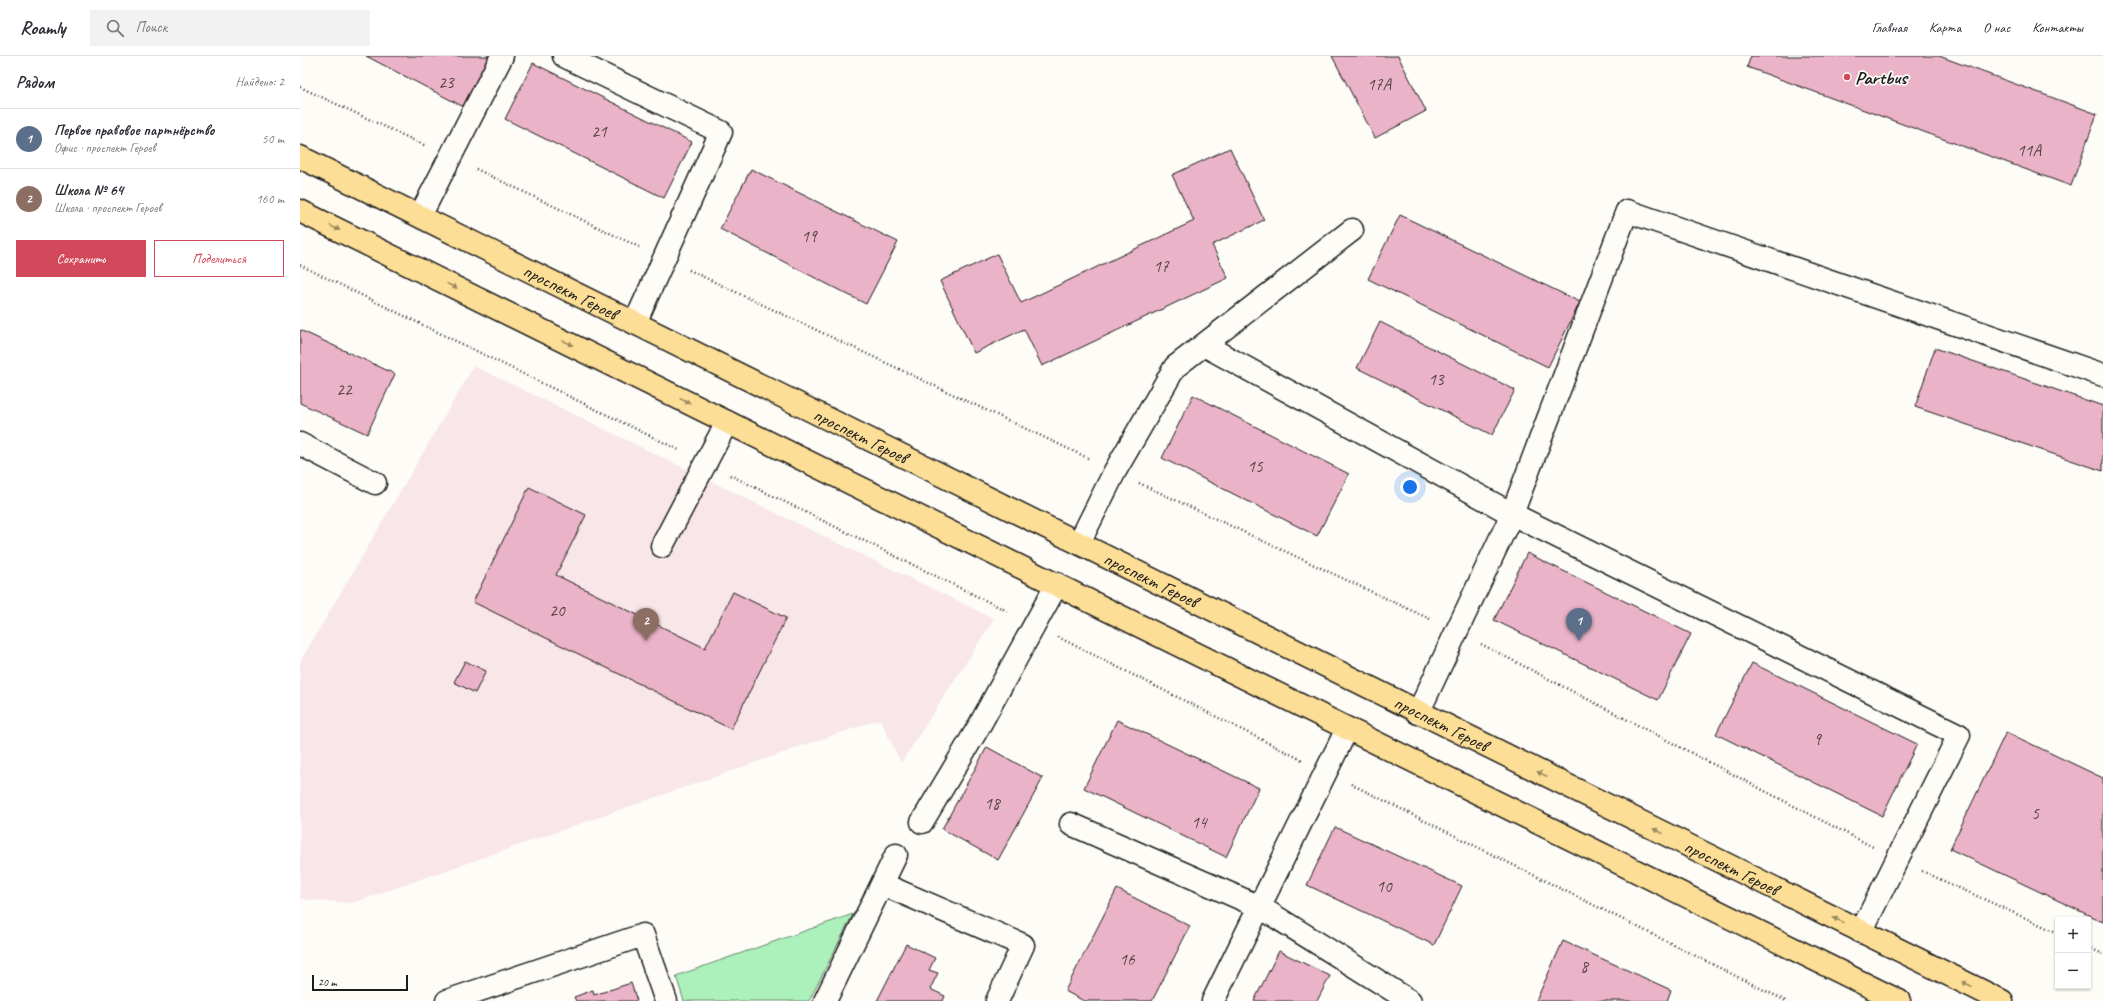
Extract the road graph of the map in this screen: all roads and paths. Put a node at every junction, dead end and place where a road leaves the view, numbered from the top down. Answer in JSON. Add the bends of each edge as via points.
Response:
{"nodes":[{"id":1,"x":502,"y":56,"type":"edge"},
{"id":2,"x":564,"y":56,"type":"edge"},
{"id":3,"x":300,"y":86,"type":"edge"},
{"id":4,"x":300,"y":157,"type":"edge"},
{"id":5,"x":450,"y":157,"type":"junction"},
{"id":6,"x":300,"y":211,"type":"edge"},
{"id":7,"x":420,"y":216,"type":"junction"},
{"id":8,"x":1352,"y":230,"type":"dead end"},
{"id":9,"x":664,"y":258,"type":"junction"},
{"id":10,"x":635,"y":323,"type":"junction"},
{"id":11,"x":1204,"y":345,"type":"junction"},
{"id":12,"x":2103,"y":375,"type":"edge"},
{"id":13,"x":727,"y":422,"type":"junction"},
{"id":14,"x":300,"y":444,"type":"edge"},
{"id":15,"x":1115,"y":471,"type":"junction"},
{"id":16,"x":375,"y":483,"type":"dead end"},
{"id":17,"x":1512,"y":514,"type":"junction"},
{"id":18,"x":1079,"y":543,"type":"junction"},
{"id":19,"x":662,"y":546,"type":"dead end"},
{"id":20,"x":1057,"y":584,"type":"junction"},
{"id":21,"x":1456,"y":632,"type":"junction"},
{"id":22,"x":1418,"y":712,"type":"junction"},
{"id":23,"x":1348,"y":729,"type":"junction"},
{"id":24,"x":922,"y":822,"type":"dead end"},
{"id":25,"x":1071,"y":824,"type":"dead end"},
{"id":26,"x":896,"y":855,"type":"dead end"},
{"id":27,"x":1897,"y":860,"type":"junction"},
{"id":28,"x":882,"y":884,"type":"junction"},
{"id":29,"x":1260,"y":907,"type":"junction"},
{"id":30,"x":1861,"y":932,"type":"junction"},
{"id":31,"x":2055,"y":932,"type":"edge"},
{"id":32,"x":2091,"y":948,"type":"edge"},
{"id":33,"x":2103,"y":954,"type":"edge"},
{"id":34,"x":447,"y":1001,"type":"edge"},
{"id":35,"x":666,"y":1001,"type":"edge"},
{"id":36,"x":825,"y":1001,"type":"edge"},
{"id":37,"x":997,"y":1001,"type":"edge"},
{"id":38,"x":1213,"y":1001,"type":"edge"},
{"id":39,"x":1410,"y":1001,"type":"edge"},
{"id":40,"x":1899,"y":1001,"type":"edge"},
{"id":41,"x":2002,"y":1001,"type":"edge"}],
"edges":[{"from":1,"to":5,"type":"lane"},
{"from":2,"to":9,"type":"lane","via":[[721,132]]},
{"from":3,"to":5,"type":"path"},
{"from":4,"to":7,"type":"main road","name":"проспект Героев"},
{"from":5,"to":7,"type":"lane"},
{"from":5,"to":9,"type":"path"},
{"from":6,"to":13,"type":"main road","one_way":true},
{"from":7,"to":10,"type":"main road","name":"проспект Героев"},
{"from":8,"to":11,"type":"lane"},
{"from":9,"to":10,"type":"lane"},
{"from":9,"to":15,"type":"path"},
{"from":10,"to":18,"type":"main road","name":"проспект Героев"},
{"from":11,"to":15,"type":"lane","via":[[1175,368]]},
{"from":11,"to":17,"type":"lane"},
{"from":12,"to":17,"type":"lane","via":[[1627,211]]},
{"from":13,"to":19,"type":"lane"},
{"from":13,"to":20,"type":"main road"},
{"from":14,"to":16,"type":"lane"},
{"from":15,"to":18,"type":"lane"},
{"from":15,"to":21,"type":"path"},
{"from":17,"to":21,"type":"lane"},
{"from":17,"to":27,"type":"lane","via":[[1959,736]]},
{"from":18,"to":22,"type":"main road","name":"проспект Героев"},
{"from":20,"to":23,"type":"main road"},
{"from":20,"to":24,"type":"lane","via":[[978,728]]},
{"from":21,"to":22,"type":"lane"},
{"from":21,"to":27,"type":"path"},
{"from":30,"to":22,"type":"main road","name":"проспект Героев","one_way":true},
{"from":23,"to":29,"type":"lane"},
{"from":23,"to":40,"type":"main road"},
{"from":25,"to":29,"type":"lane"},
{"from":26,"to":28,"type":"lane"},
{"from":27,"to":30,"type":"lane"},
{"from":27,"to":31,"type":"path"},
{"from":28,"to":36,"type":"lane"},
{"from":28,"to":37,"type":"lane","via":[[1023,945]]},
{"from":29,"to":38,"type":"lane"},
{"from":29,"to":39,"type":"lane"},
{"from":41,"to":30,"type":"main road","name":"проспект Героев","one_way":true},
{"from":32,"to":33,"type":"path"},
{"from":34,"to":35,"type":"lane","via":[[643,935]]}]}
